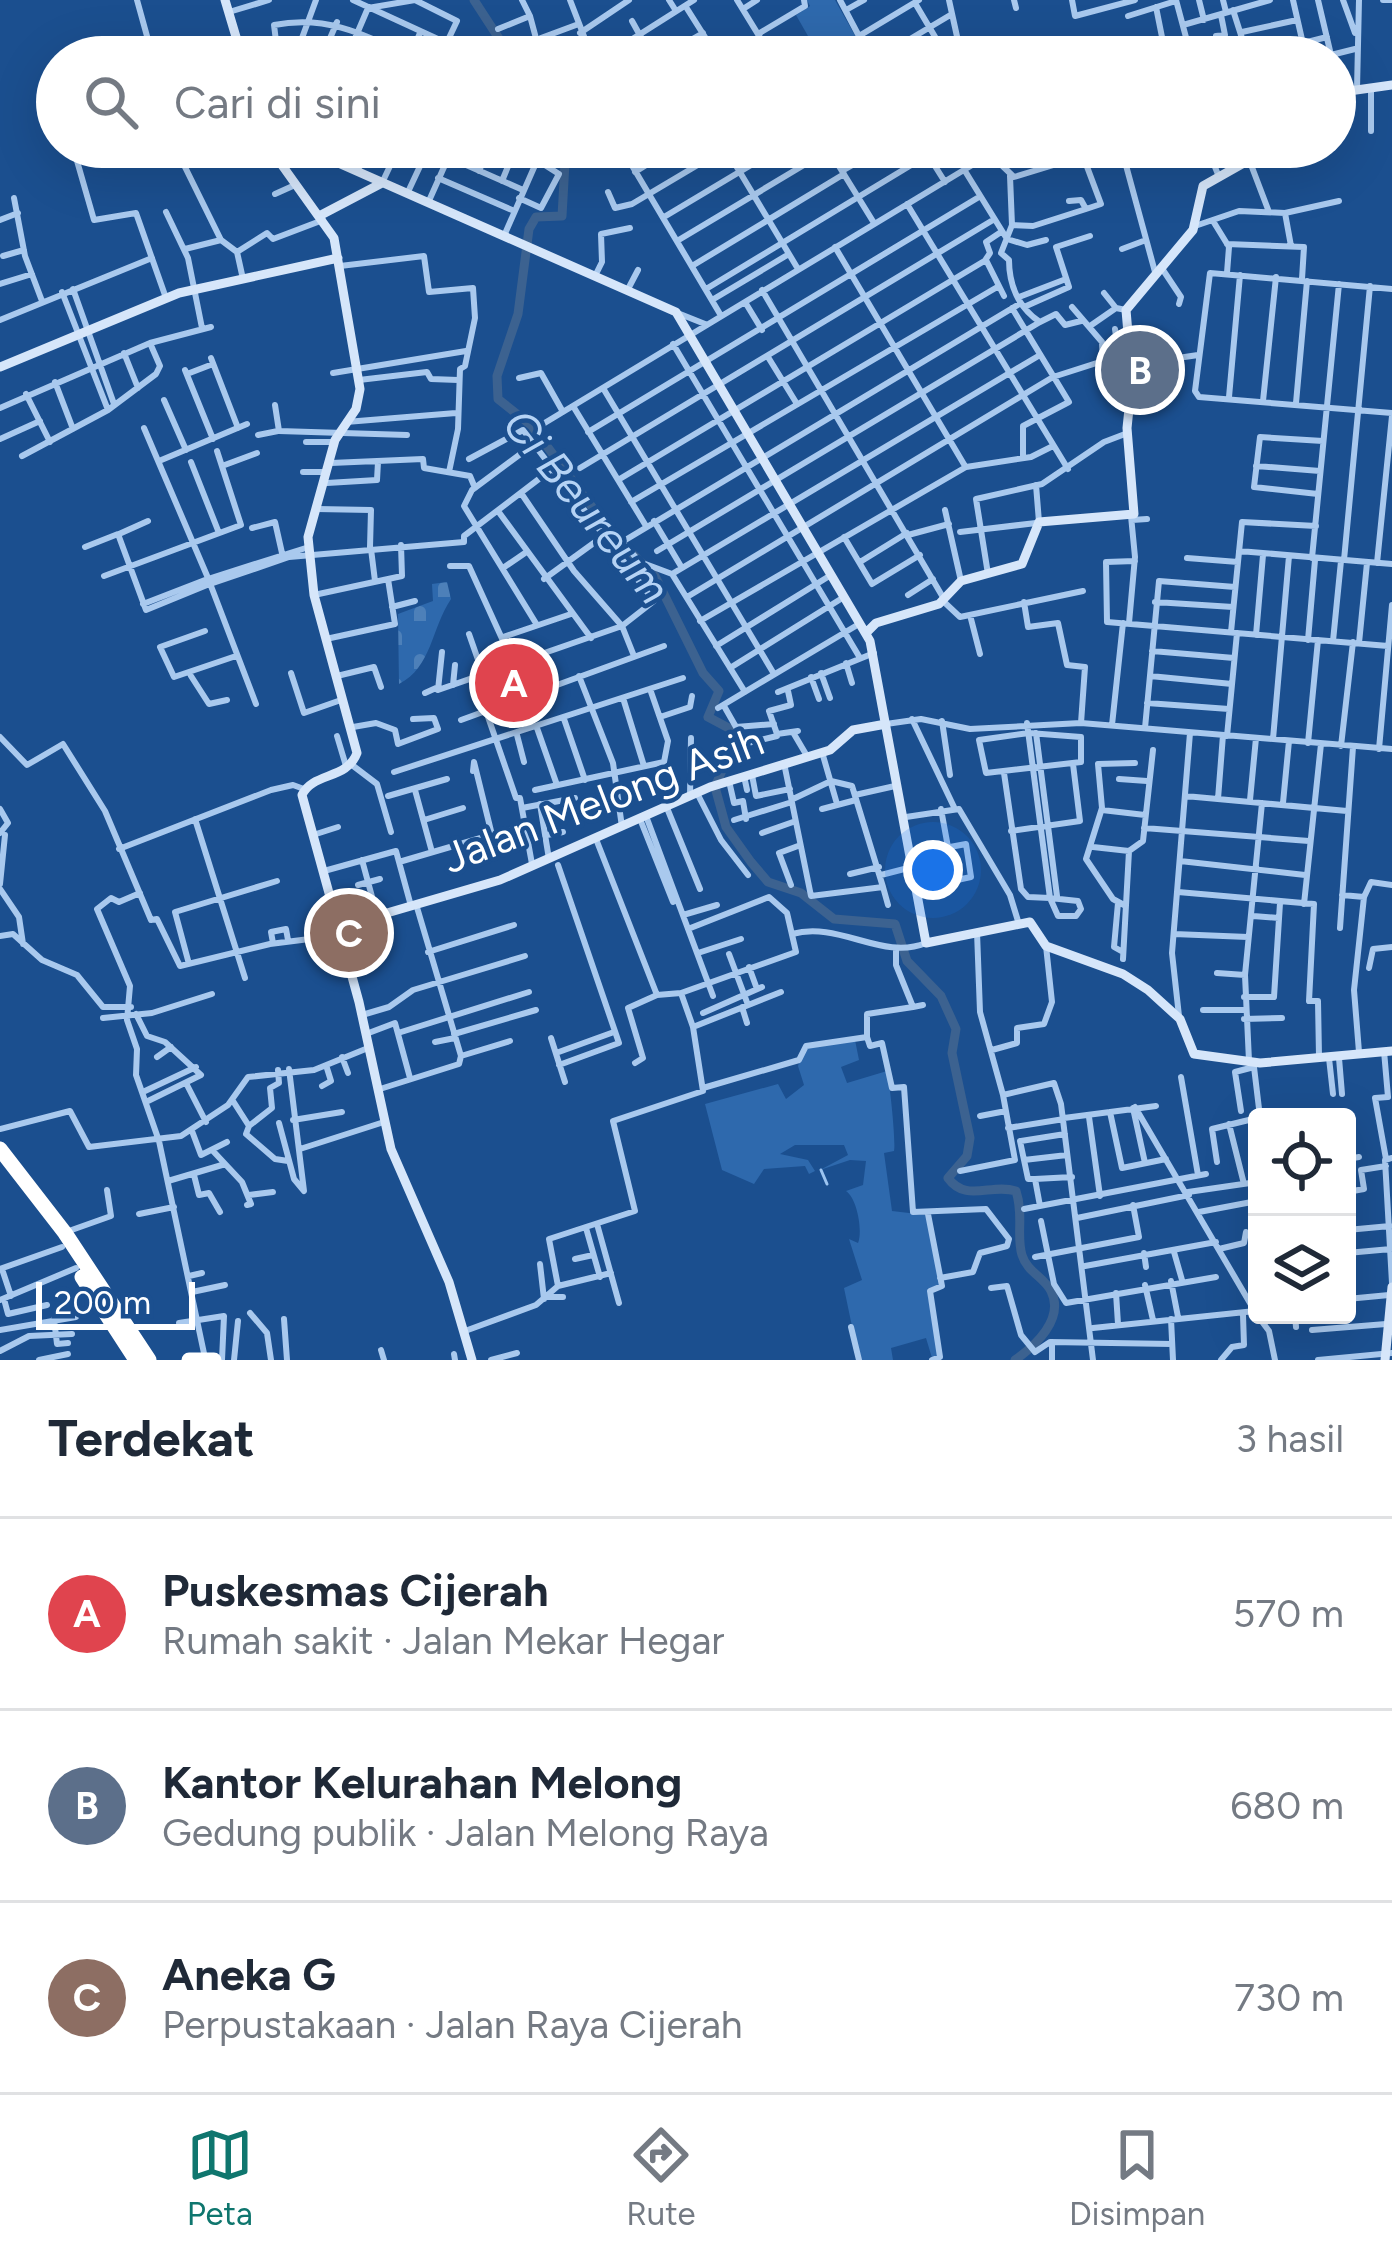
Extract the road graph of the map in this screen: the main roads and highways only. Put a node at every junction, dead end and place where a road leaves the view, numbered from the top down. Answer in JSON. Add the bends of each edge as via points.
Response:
{"nodes":[{"id":1,"x":225,"y":0,"type":"edge"},
{"id":2,"x":236,"y":36,"type":"edge"},
{"id":3,"x":1392,"y":85,"type":"edge"},
{"id":4,"x":1356,"y":89,"type":"edge"},
{"id":5,"x":283,"y":168,"type":"edge"},
{"id":6,"x":349,"y":168,"type":"edge"},
{"id":7,"x":1237,"y":168,"type":"edge"},
{"id":8,"x":382,"y":183,"type":"junction"},
{"id":9,"x":322,"y":217,"type":"junction"},
{"id":10,"x":339,"y":262,"type":"junction"},
{"id":11,"x":0,"y":367,"type":"edge"},
{"id":12,"x":863,"y":628,"type":"junction"},
{"id":13,"x":886,"y":724,"type":"junction"},
{"id":14,"x":340,"y":931,"type":"junction"},
{"id":15,"x":1388,"y":1051,"type":"edge"},
{"id":16,"x":0,"y":1149,"type":"edge"},
{"id":17,"x":0,"y":1163,"type":"edge"},
{"id":18,"x":63,"y":1240,"type":"junction"},
{"id":19,"x":1391,"y":1288,"type":"edge"},
{"id":20,"x":1388,"y":1355,"type":"edge"},
{"id":21,"x":136,"y":1360,"type":"edge"},
{"id":22,"x":149,"y":1360,"type":"edge"},
{"id":23,"x":189,"y":1360,"type":"edge"},
{"id":24,"x":214,"y":1360,"type":"edge"},
{"id":25,"x":472,"y":1360,"type":"edge"}],
"edges":[{"from":1,"to":2,"type":"main road"},
{"from":3,"to":4,"type":"main road"},
{"from":5,"to":9,"type":"main road"},
{"from":6,"to":8,"type":"main road"},
{"from":7,"to":12,"type":"main road","via":[[1201,188],[1196,226],[1121,309],[1132,518],[1038,522],[1024,562],[961,581],[944,600]]},
{"from":8,"to":9,"type":"main road"},
{"from":8,"to":12,"type":"main road","via":[[676,312]]},
{"from":9,"to":10,"type":"main road"},
{"from":10,"to":11,"type":"main road","via":[[196,288]]},
{"from":10,"to":14,"type":"main road","via":[[358,404],[336,438],[308,529],[314,595],[353,727],[350,767],[304,789]]},
{"from":12,"to":13,"type":"main road"},
{"from":13,"to":14,"type":"main road","name":"Jalan Melong Asih","via":[[720,784],[554,861]]},
{"from":13,"to":15,"type":"main road","via":[[926,943],[1033,924],[1046,946],[1123,974],[1180,1018],[1194,1054],[1252,1063]]},
{"from":14,"to":25,"type":"main road","via":[[384,1122]]},
{"from":16,"to":18,"type":"highway"},
{"from":17,"to":18,"type":"highway"},
{"from":18,"to":21,"type":"highway"},
{"from":18,"to":22,"type":"highway"},
{"from":19,"to":20,"type":"main road"},
{"from":23,"to":24,"type":"highway"}]}
